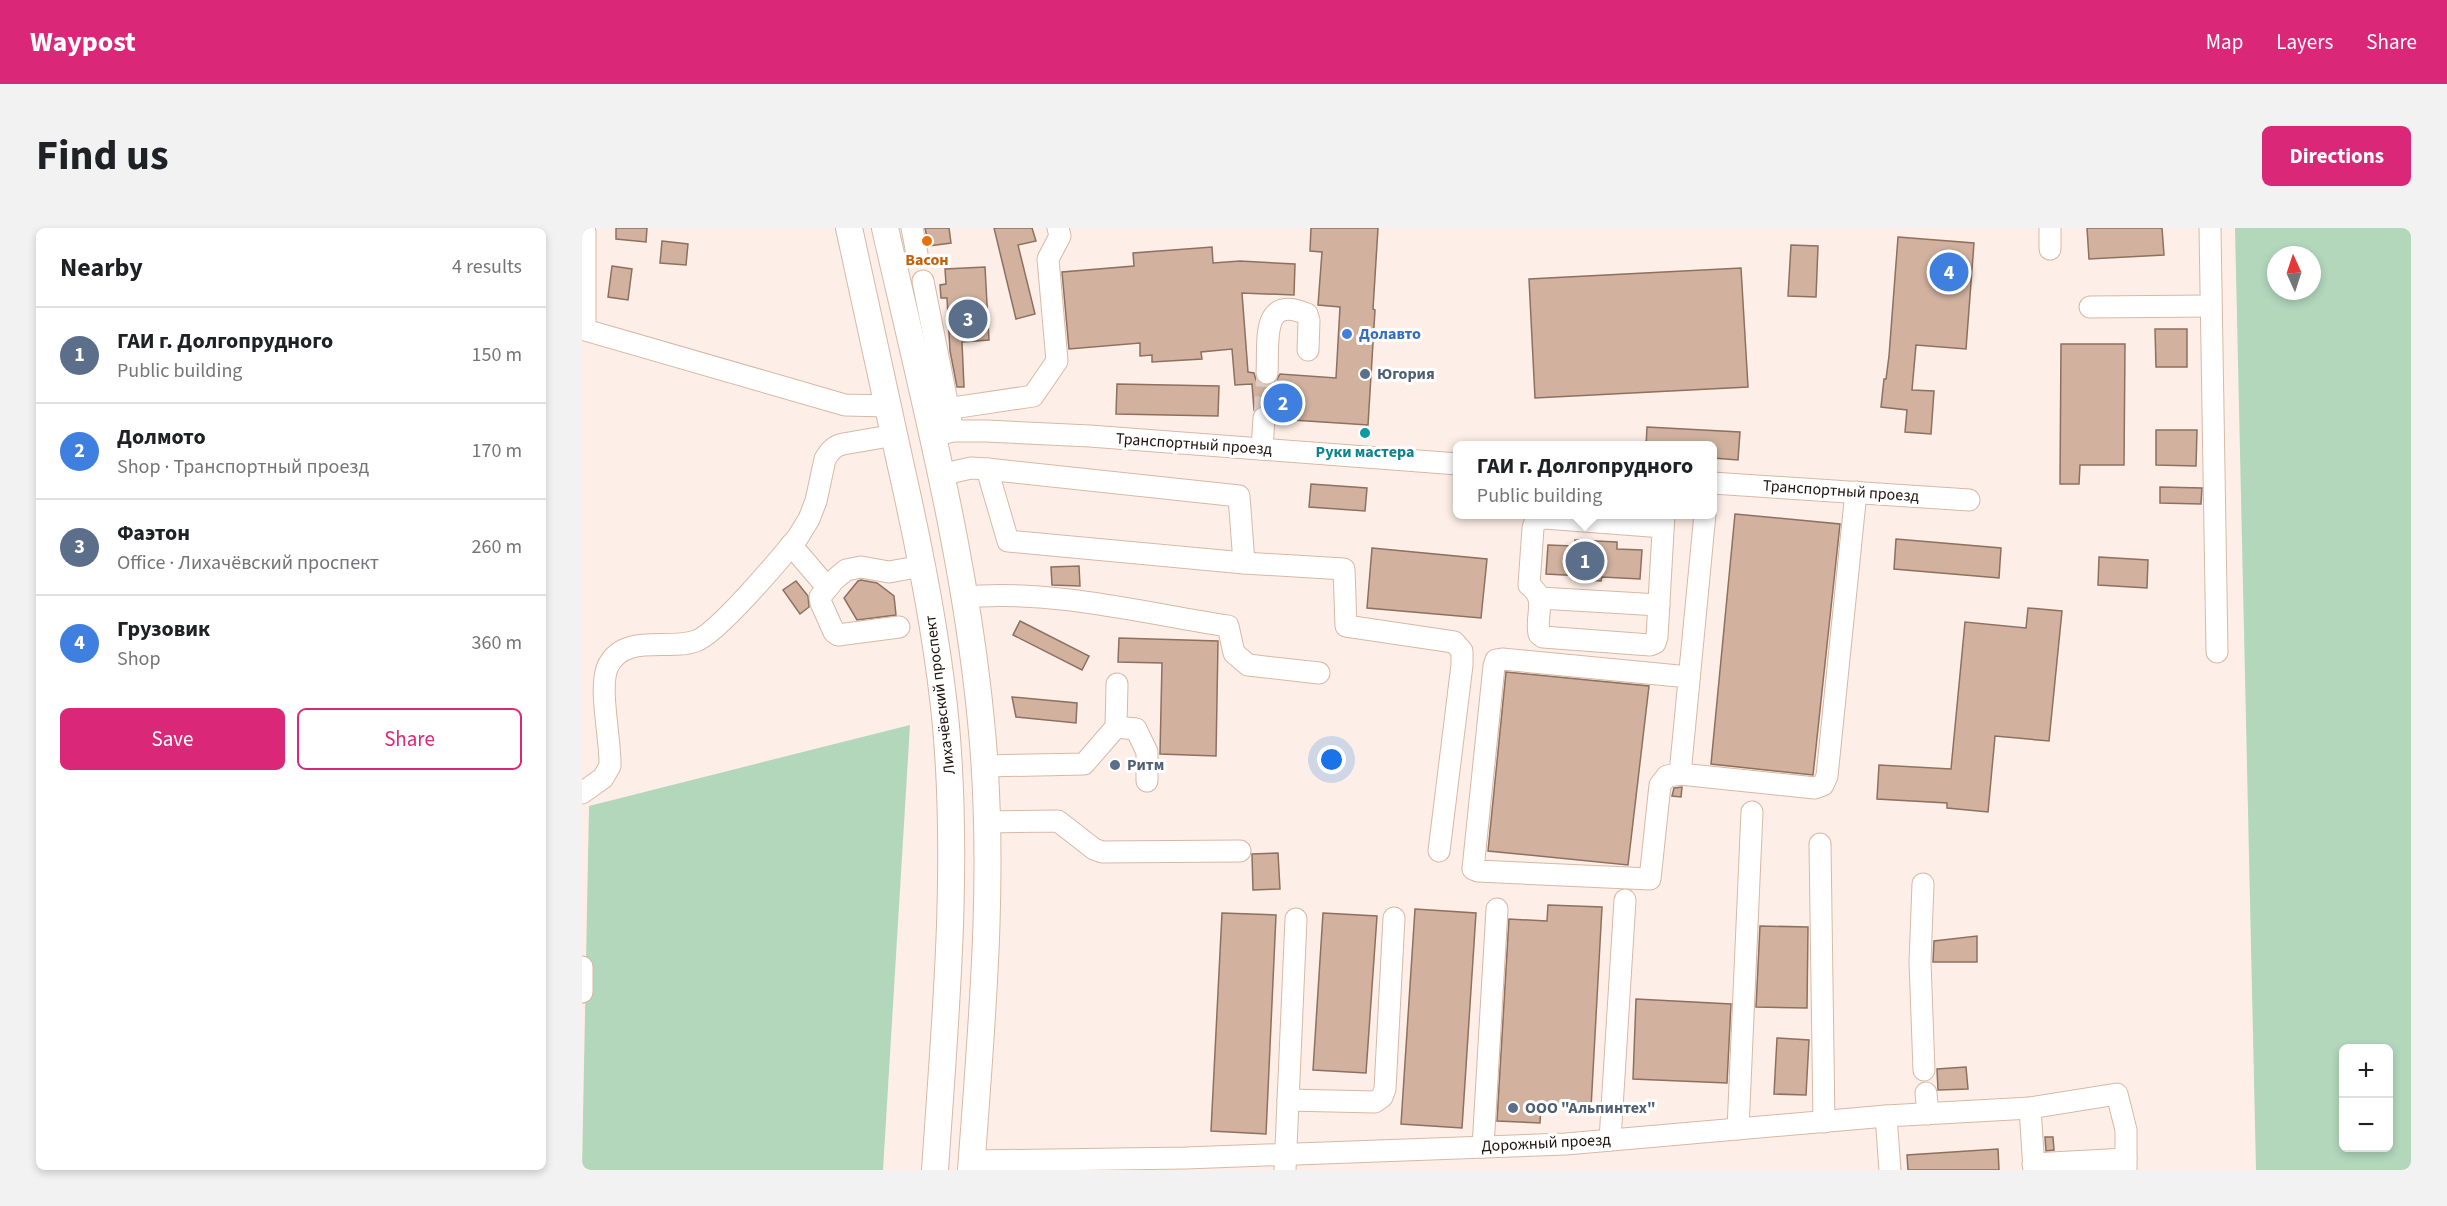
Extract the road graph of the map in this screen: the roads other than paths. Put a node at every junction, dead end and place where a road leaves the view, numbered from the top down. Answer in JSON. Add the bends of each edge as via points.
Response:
{"nodes":[{"id":1,"x":849,"y":228,"type":"edge"},
{"id":2,"x":885,"y":228,"type":"edge"},
{"id":3,"x":912,"y":228,"type":"edge"},
{"id":4,"x":1058,"y":228,"type":"edge"},
{"id":5,"x":2210,"y":228,"type":"edge"},
{"id":6,"x":582,"y":232,"type":"edge"},
{"id":7,"x":917,"y":254,"type":"dead end"},
{"id":8,"x":923,"y":281,"type":"dead end"},
{"id":9,"x":2090,"y":307,"type":"dead end"},
{"id":10,"x":2212,"y":316,"type":"junction"},
{"id":11,"x":583,"y":329,"type":"edge"},
{"id":12,"x":1308,"y":350,"type":"dead end"},
{"id":13,"x":1267,"y":373,"type":"tunnel mouth"},
{"id":14,"x":888,"y":406,"type":"junction"},
{"id":15,"x":1264,"y":418,"type":"tunnel mouth"},
{"id":16,"x":940,"y":422,"type":"junction"},
{"id":17,"x":895,"y":435,"type":"junction"},
{"id":18,"x":1262,"y":449,"type":"junction"},
{"id":19,"x":1453,"y":464,"type":"edge"},
{"id":20,"x":987,"y":469,"type":"junction"},
{"id":21,"x":940,"y":475,"type":"junction"},
{"id":22,"x":1717,"y":483,"type":"edge"},
{"id":23,"x":1856,"y":492,"type":"junction"},
{"id":24,"x":1969,"y":500,"type":"dead end"},
{"id":25,"x":1540,"y":519,"type":"edge"},
{"id":26,"x":1584,"y":519,"type":"edge"},
{"id":27,"x":1705,"y":519,"type":"edge"},
{"id":28,"x":1663,"y":521,"type":"edge"},
{"id":29,"x":791,"y":545,"type":"junction"},
{"id":30,"x":1244,"y":563,"type":"junction"},
{"id":31,"x":922,"y":566,"type":"junction"},
{"id":32,"x":827,"y":587,"type":"junction"},
{"id":33,"x":964,"y":597,"type":"junction"},
{"id":34,"x":1540,"y":598,"type":"junction"},
{"id":35,"x":1659,"y":605,"type":"junction"},
{"id":36,"x":898,"y":627,"type":"dead end"},
{"id":37,"x":2217,"y":652,"type":"dead end"},
{"id":38,"x":1319,"y":673,"type":"dead end"},
{"id":39,"x":1689,"y":677,"type":"junction"},
{"id":40,"x":1117,"y":684,"type":"dead end"},
{"id":41,"x":1116,"y":728,"type":"junction"},
{"id":42,"x":984,"y":766,"type":"junction"},
{"id":43,"x":1680,"y":774,"type":"junction"},
{"id":44,"x":1148,"y":781,"type":"dead end"},
{"id":45,"x":582,"y":793,"type":"edge"},
{"id":46,"x":1752,"y":812,"type":"dead end"},
{"id":47,"x":987,"y":822,"type":"junction"},
{"id":48,"x":1820,"y":844,"type":"dead end"},
{"id":49,"x":1240,"y":851,"type":"dead end"},
{"id":50,"x":1439,"y":851,"type":"dead end"},
{"id":51,"x":1923,"y":884,"type":"dead end"},
{"id":52,"x":1625,"y":900,"type":"dead end"},
{"id":53,"x":1497,"y":909,"type":"dead end"},
{"id":54,"x":1394,"y":918,"type":"dead end"},
{"id":55,"x":1296,"y":919,"type":"dead end"},
{"id":56,"x":582,"y":967,"type":"edge"},
{"id":57,"x":582,"y":992,"type":"edge"},
{"id":58,"x":1924,"y":1070,"type":"dead end"},
{"id":59,"x":1926,"y":1093,"type":"dead end"},
{"id":60,"x":1288,"y":1100,"type":"junction"},
{"id":61,"x":2030,"y":1108,"type":"junction"},
{"id":62,"x":1928,"y":1114,"type":"junction"},
{"id":63,"x":1886,"y":1116,"type":"junction"},
{"id":64,"x":1824,"y":1122,"type":"junction"},
{"id":65,"x":1738,"y":1129,"type":"junction"},
{"id":66,"x":1610,"y":1140,"type":"junction"},
{"id":67,"x":1483,"y":1147,"type":"junction"},
{"id":68,"x":1380,"y":1160,"type":"edge"},
{"id":69,"x":1286,"y":1162,"type":"edge"},
{"id":70,"x":2126,"y":1165,"type":"edge"},
{"id":71,"x":972,"y":1166,"type":"edge"},
{"id":72,"x":2034,"y":1167,"type":"edge"},
{"id":73,"x":935,"y":1170,"type":"edge"},
{"id":74,"x":1890,"y":1170,"type":"edge"}],
"edges":[{"from":1,"to":14,"type":"main road","name":"Лихачёвский проспект"},
{"from":2,"to":16,"type":"main road"},
{"from":3,"to":7,"type":"street"},
{"from":4,"to":16,"type":"street","via":[[1060,236],[1048,259],[1057,361],[1033,396]]},
{"from":5,"to":10,"type":"street"},
{"from":6,"to":11,"type":"street"},
{"from":8,"to":16,"type":"street"},
{"from":9,"to":10,"type":"street"},
{"from":10,"to":37,"type":"street"},
{"from":11,"to":14,"type":"street","via":[[845,405]]},
{"from":12,"to":13,"type":"street","via":[[1307,314],[1278,310],[1270,323]]},
{"from":14,"to":17,"type":"main road","name":"Лихачёвский проспект"},
{"from":15,"to":18,"type":"street"},
{"from":16,"to":18,"type":"street","name":"Транспортный проезд"},
{"from":16,"to":21,"type":"main road"},
{"from":17,"to":29,"type":"street","via":[[843,444],[830,452],[809,519]]},
{"from":17,"to":31,"type":"main road","name":"Лихачёвский проспект"},
{"from":18,"to":19,"type":"street","name":"Транспортный проезд"},
{"from":20,"to":21,"type":"street","via":[[971,468]]},
{"from":20,"to":30,"type":"street","via":[[1008,541]]},
{"from":20,"to":30,"type":"street","via":[[1239,496]]},
{"from":21,"to":33,"type":"main road"},
{"from":22,"to":23,"type":"street","name":"Транспортный проезд"},
{"from":23,"to":24,"type":"street","name":"Транспортный проезд"},
{"from":23,"to":43,"type":"street","via":[[1823,785],[1815,788]]},
{"from":25,"to":34,"type":"street","via":[[1533,528],[1529,585]]},
{"from":26,"to":28,"type":"street"},
{"from":27,"to":39,"type":"street"},
{"from":28,"to":35,"type":"street"},
{"from":29,"to":32,"type":"street"},
{"from":29,"to":45,"type":"street","via":[[705,637],[682,644],[634,646],[612,660],[605,675],[610,766],[603,778]]},
{"from":30,"to":50,"type":"street","via":[[1344,569],[1346,626],[1454,642],[1462,651]]},
{"from":31,"to":32,"type":"street","via":[[889,572],[874,568],[846,570]]},
{"from":31,"to":73,"type":"main road","name":"Лихачёвский проспект","via":[[937,648],[951,800],[949,950]]},
{"from":32,"to":36,"type":"street","via":[[820,597],[821,603],[838,635]]},
{"from":33,"to":38,"type":"street","via":[[993,594],[1070,601],[1228,626],[1234,653],[1248,665]]},
{"from":33,"to":42,"type":"main road"},
{"from":34,"to":35,"type":"street"},
{"from":34,"to":35,"type":"street","via":[[1538,629],[1542,637],[1650,645],[1657,637]]},
{"from":39,"to":43,"type":"street"},
{"from":39,"to":43,"type":"street","via":[[1496,660],[1473,869],[1650,879],[1660,785],[1667,776]]},
{"from":40,"to":41,"type":"street"},
{"from":41,"to":42,"type":"street","via":[[1084,764]]},
{"from":41,"to":44,"type":"street","via":[[1136,729],[1147,752]]},
{"from":42,"to":47,"type":"main road"},
{"from":46,"to":65,"type":"street"},
{"from":47,"to":49,"type":"street","via":[[1058,821],[1102,852]]},
{"from":47,"to":71,"type":"main road","via":[[985,952]]},
{"from":48,"to":64,"type":"street"},
{"from":51,"to":58,"type":"street","via":[[1920,962]]},
{"from":52,"to":66,"type":"street"},
{"from":53,"to":67,"type":"street"},
{"from":54,"to":60,"type":"street","via":[[1382,1097],[1375,1102]]},
{"from":55,"to":60,"type":"street"},
{"from":56,"to":57,"type":"street"},
{"from":59,"to":62,"type":"street"},
{"from":60,"to":69,"type":"street"},
{"from":61,"to":62,"type":"street","name":"Дорожный проезд"},
{"from":61,"to":70,"type":"street","name":"Дорожный проезд","via":[[2117,1094],[2126,1130]]},
{"from":61,"to":72,"type":"street"},
{"from":62,"to":63,"type":"street","name":"Дорожный проезд"},
{"from":63,"to":64,"type":"street","name":"Дорожный проезд"},
{"from":63,"to":74,"type":"street"},
{"from":64,"to":65,"type":"street","name":"Дорожный проезд"},
{"from":65,"to":66,"type":"street","name":"Дорожный проезд"},
{"from":66,"to":67,"type":"street","name":"Дорожный проезд"},
{"from":67,"to":68,"type":"street","name":"Дорожный проезд"},
{"from":68,"to":69,"type":"street","name":"Дорожный проезд"},
{"from":69,"to":71,"type":"street","name":"Дорожный проезд","via":[[1186,1158]]},
{"from":70,"to":72,"type":"street"}]}
